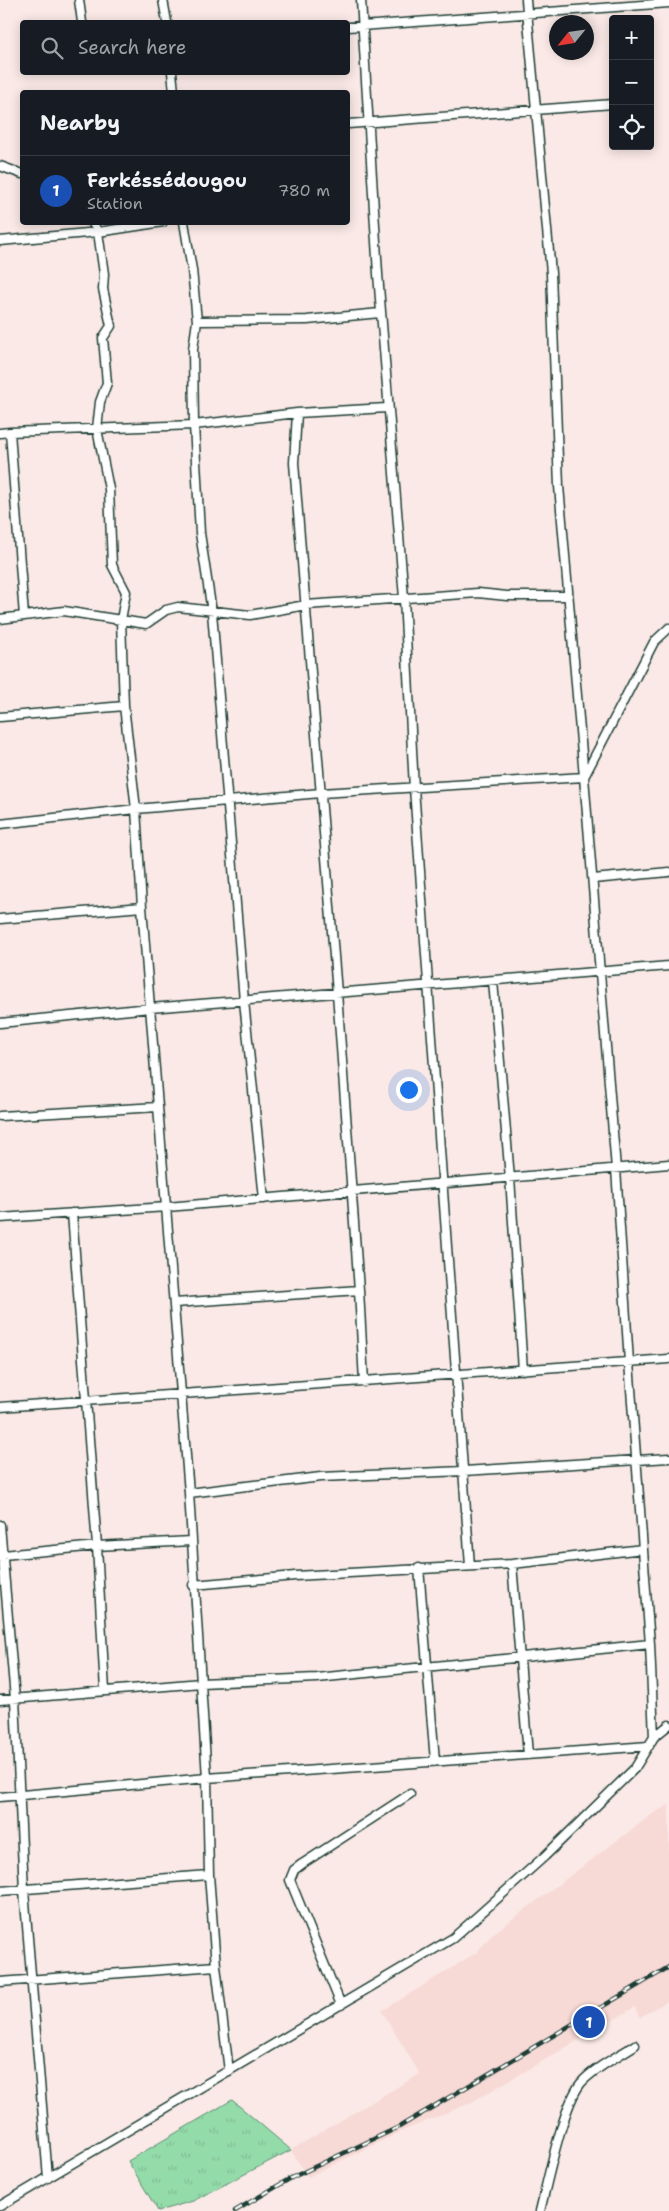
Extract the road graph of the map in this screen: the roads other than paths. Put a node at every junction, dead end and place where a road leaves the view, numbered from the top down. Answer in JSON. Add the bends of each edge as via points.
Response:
{"nodes":[{"id":1,"x":80,"y":0,"type":"edge"},
{"id":2,"x":163,"y":0,"type":"edge"},
{"id":3,"x":362,"y":0,"type":"edge"},
{"id":4,"x":526,"y":0,"type":"edge"},
{"id":5,"x":669,"y":3,"type":"edge"},
{"id":6,"x":527,"y":14,"type":"junction"},
{"id":7,"x":82,"y":20,"type":"edge"},
{"id":8,"x":167,"y":20,"type":"edge"},
{"id":9,"x":363,"y":25,"type":"junction"},
{"id":10,"x":350,"y":27,"type":"edge"},
{"id":11,"x":172,"y":75,"type":"edge"},
{"id":12,"x":174,"y":90,"type":"edge"},
{"id":13,"x":609,"y":104,"type":"edge"},
{"id":14,"x":536,"y":110,"type":"junction"},
{"id":15,"x":369,"y":122,"type":"junction"},
{"id":16,"x":350,"y":124,"type":"edge"},
{"id":17,"x":0,"y":166,"type":"edge"},
{"id":18,"x":20,"y":173,"type":"edge"},
{"id":19,"x":94,"y":225,"type":"edge"},
{"id":20,"x":144,"y":225,"type":"edge"},
{"id":21,"x":184,"y":225,"type":"edge"},
{"id":22,"x":98,"y":232,"type":"junction"},
{"id":23,"x":0,"y":241,"type":"edge"},
{"id":24,"x":380,"y":314,"type":"junction"},
{"id":25,"x":197,"y":321,"type":"junction"},
{"id":26,"x":387,"y":408,"type":"junction"},
{"id":27,"x":297,"y":413,"type":"junction"},
{"id":28,"x":194,"y":425,"type":"junction"},
{"id":29,"x":97,"y":429,"type":"junction"},
{"id":30,"x":10,"y":432,"type":"junction"},
{"id":31,"x":0,"y":433,"type":"edge"},
{"id":32,"x":568,"y":596,"type":"junction"},
{"id":33,"x":404,"y":598,"type":"junction"},
{"id":34,"x":306,"y":605,"type":"junction"},
{"id":35,"x":212,"y":612,"type":"junction"},
{"id":36,"x":24,"y":616,"type":"junction"},
{"id":37,"x":0,"y":619,"type":"edge"},
{"id":38,"x":121,"y":620,"type":"junction"},
{"id":39,"x":669,"y":628,"type":"edge"},
{"id":40,"x":124,"y":706,"type":"junction"},
{"id":41,"x":0,"y":717,"type":"edge"},
{"id":42,"x":584,"y":777,"type":"junction"},
{"id":43,"x":414,"y":788,"type":"junction"},
{"id":44,"x":321,"y":793,"type":"junction"},
{"id":45,"x":229,"y":802,"type":"junction"},
{"id":46,"x":136,"y":809,"type":"junction"},
{"id":47,"x":0,"y":824,"type":"edge"},
{"id":48,"x":669,"y":872,"type":"edge"},
{"id":49,"x":593,"y":879,"type":"junction"},
{"id":50,"x":142,"y":907,"type":"junction"},
{"id":51,"x":0,"y":919,"type":"edge"},
{"id":52,"x":669,"y":966,"type":"edge"},
{"id":53,"x":601,"y":972,"type":"junction"},
{"id":54,"x":493,"y":980,"type":"junction"},
{"id":55,"x":428,"y":986,"type":"junction"},
{"id":56,"x":336,"y":993,"type":"junction"},
{"id":57,"x":244,"y":1001,"type":"junction"},
{"id":58,"x":150,"y":1008,"type":"junction"},
{"id":59,"x":0,"y":1023,"type":"edge"},
{"id":60,"x":158,"y":1107,"type":"junction"},
{"id":61,"x":0,"y":1116,"type":"edge"},
{"id":62,"x":669,"y":1164,"type":"edge"},
{"id":63,"x":616,"y":1169,"type":"junction"},
{"id":64,"x":510,"y":1178,"type":"junction"},
{"id":65,"x":442,"y":1184,"type":"junction"},
{"id":66,"x":350,"y":1192,"type":"junction"},
{"id":67,"x":264,"y":1199,"type":"junction"},
{"id":68,"x":167,"y":1207,"type":"junction"},
{"id":69,"x":72,"y":1213,"type":"junction"},
{"id":70,"x":0,"y":1218,"type":"edge"},
{"id":71,"x":359,"y":1290,"type":"junction"},
{"id":72,"x":175,"y":1303,"type":"junction"},
{"id":73,"x":669,"y":1359,"type":"edge"},
{"id":74,"x":629,"y":1362,"type":"junction"},
{"id":75,"x":523,"y":1370,"type":"junction"},
{"id":76,"x":455,"y":1374,"type":"junction"},
{"id":77,"x":364,"y":1382,"type":"junction"},
{"id":78,"x":181,"y":1395,"type":"junction"},
{"id":79,"x":85,"y":1401,"type":"junction"},
{"id":80,"x":0,"y":1407,"type":"edge"},
{"id":81,"x":669,"y":1458,"type":"edge"},
{"id":82,"x":637,"y":1461,"type":"junction"},
{"id":83,"x":464,"y":1471,"type":"junction"},
{"id":84,"x":189,"y":1493,"type":"junction"},
{"id":85,"x":0,"y":1525,"type":"edge"},
{"id":86,"x":191,"y":1541,"type":"junction"},
{"id":87,"x":96,"y":1546,"type":"junction"},
{"id":88,"x":643,"y":1549,"type":"junction"},
{"id":89,"x":4,"y":1555,"type":"junction"},
{"id":90,"x":512,"y":1564,"type":"junction"},
{"id":91,"x":470,"y":1566,"type":"junction"},
{"id":92,"x":419,"y":1568,"type":"junction"},
{"id":93,"x":193,"y":1585,"type":"junction"},
{"id":94,"x":3,"y":1604,"type":"edge"},
{"id":95,"x":650,"y":1644,"type":"junction"},
{"id":96,"x":519,"y":1658,"type":"junction"},
{"id":97,"x":426,"y":1667,"type":"junction"},
{"id":98,"x":201,"y":1683,"type":"junction"},
{"id":99,"x":105,"y":1691,"type":"junction"},
{"id":100,"x":15,"y":1699,"type":"junction"},
{"id":101,"x":0,"y":1700,"type":"edge"},
{"id":102,"x":669,"y":1725,"type":"edge"},
{"id":103,"x":654,"y":1737,"type":"junction"},
{"id":104,"x":649,"y":1746,"type":"junction"},
{"id":105,"x":528,"y":1755,"type":"junction"},
{"id":106,"x":435,"y":1762,"type":"junction"},
{"id":107,"x":207,"y":1778,"type":"junction"},
{"id":108,"x":410,"y":1794,"type":"dead end"},
{"id":109,"x":20,"y":1795,"type":"junction"},
{"id":110,"x":0,"y":1797,"type":"edge"},
{"id":111,"x":209,"y":1875,"type":"junction"},
{"id":112,"x":24,"y":1890,"type":"junction"},
{"id":113,"x":0,"y":1891,"type":"edge"},
{"id":114,"x":216,"y":1966,"type":"junction"},
{"id":115,"x":30,"y":1979,"type":"junction"},
{"id":116,"x":0,"y":1982,"type":"edge"},
{"id":117,"x":341,"y":2005,"type":"junction"},
{"id":118,"x":635,"y":2045,"type":"dead end"},
{"id":119,"x":229,"y":2071,"type":"junction"},
{"id":120,"x":48,"y":2178,"type":"junction"},
{"id":121,"x":0,"y":2206,"type":"edge"},
{"id":122,"x":540,"y":2211,"type":"edge"}],
"edges":[{"from":1,"to":7,"type":"street"},
{"from":2,"to":8,"type":"street"},
{"from":3,"to":9,"type":"street"},
{"from":4,"to":6,"type":"street"},
{"from":5,"to":6,"type":"street"},
{"from":6,"to":9,"type":"street"},
{"from":6,"to":14,"type":"street"},
{"from":9,"to":10,"type":"street"},
{"from":9,"to":15,"type":"street"},
{"from":11,"to":12,"type":"street"},
{"from":13,"to":14,"type":"street"},
{"from":14,"to":15,"type":"street"},
{"from":14,"to":32,"type":"street","via":[[551,273],[559,486]]},
{"from":15,"to":16,"type":"street"},
{"from":15,"to":24,"type":"street"},
{"from":17,"to":18,"type":"street"},
{"from":19,"to":22,"type":"street"},
{"from":20,"to":22,"type":"street"},
{"from":21,"to":25,"type":"street"},
{"from":22,"to":23,"type":"street"},
{"from":22,"to":29,"type":"street","via":[[103,289],[111,326],[103,338],[107,383],[100,402]]},
{"from":24,"to":25,"type":"street","via":[[307,320]]},
{"from":24,"to":26,"type":"street"},
{"from":25,"to":28,"type":"street","via":[[193,349]]},
{"from":26,"to":27,"type":"street"},
{"from":26,"to":33,"type":"street"},
{"from":27,"to":28,"type":"street"},
{"from":27,"to":34,"type":"street","via":[[294,463]]},
{"from":28,"to":29,"type":"street"},
{"from":28,"to":35,"type":"street","via":[[200,533]]},
{"from":29,"to":30,"type":"street"},
{"from":29,"to":38,"type":"street","via":[[109,489],[112,565],[126,592]]},
{"from":30,"to":31,"type":"street"},
{"from":30,"to":36,"type":"street"},
{"from":32,"to":33,"type":"street","via":[[478,593]]},
{"from":32,"to":42,"type":"street"},
{"from":33,"to":34,"type":"street"},
{"from":33,"to":43,"type":"street"},
{"from":34,"to":35,"type":"street","via":[[250,615]]},
{"from":34,"to":44,"type":"street"},
{"from":35,"to":38,"type":"street","via":[[178,607],[166,610],[146,624]]},
{"from":35,"to":45,"type":"street"},
{"from":36,"to":37,"type":"street"},
{"from":36,"to":38,"type":"street","via":[[64,611]]},
{"from":38,"to":40,"type":"street"},
{"from":39,"to":42,"type":"street","via":[[654,642]]},
{"from":40,"to":41,"type":"street"},
{"from":40,"to":46,"type":"street"},
{"from":42,"to":43,"type":"street"},
{"from":42,"to":49,"type":"street"},
{"from":43,"to":44,"type":"street"},
{"from":43,"to":55,"type":"street"},
{"from":44,"to":45,"type":"street"},
{"from":44,"to":56,"type":"street"},
{"from":45,"to":46,"type":"street"},
{"from":45,"to":57,"type":"street"},
{"from":46,"to":47,"type":"street"},
{"from":46,"to":50,"type":"street"},
{"from":48,"to":49,"type":"street"},
{"from":49,"to":53,"type":"street"},
{"from":50,"to":51,"type":"street"},
{"from":50,"to":58,"type":"street"},
{"from":52,"to":53,"type":"street"},
{"from":53,"to":54,"type":"street"},
{"from":53,"to":63,"type":"street"},
{"from":54,"to":55,"type":"street"},
{"from":54,"to":64,"type":"street"},
{"from":55,"to":56,"type":"street"},
{"from":55,"to":65,"type":"street"},
{"from":56,"to":57,"type":"street"},
{"from":56,"to":66,"type":"street"},
{"from":57,"to":58,"type":"street"},
{"from":57,"to":67,"type":"street"},
{"from":58,"to":59,"type":"street"},
{"from":58,"to":60,"type":"street"},
{"from":60,"to":61,"type":"street"},
{"from":60,"to":68,"type":"street"},
{"from":62,"to":63,"type":"street"},
{"from":63,"to":64,"type":"street"},
{"from":63,"to":74,"type":"street"},
{"from":64,"to":65,"type":"street"},
{"from":64,"to":75,"type":"street"},
{"from":65,"to":66,"type":"street"},
{"from":65,"to":76,"type":"street"},
{"from":66,"to":67,"type":"street"},
{"from":66,"to":71,"type":"street"},
{"from":67,"to":68,"type":"street"},
{"from":68,"to":69,"type":"street"},
{"from":68,"to":72,"type":"street"},
{"from":69,"to":70,"type":"street"},
{"from":69,"to":79,"type":"street"},
{"from":71,"to":72,"type":"street"},
{"from":71,"to":77,"type":"street"},
{"from":72,"to":78,"type":"street"},
{"from":73,"to":74,"type":"street"},
{"from":74,"to":75,"type":"street"},
{"from":74,"to":82,"type":"street"},
{"from":75,"to":76,"type":"street"},
{"from":76,"to":77,"type":"street"},
{"from":76,"to":83,"type":"street"},
{"from":77,"to":78,"type":"street"},
{"from":78,"to":79,"type":"street"},
{"from":78,"to":84,"type":"street"},
{"from":79,"to":80,"type":"street"},
{"from":79,"to":87,"type":"street"},
{"from":81,"to":82,"type":"street"},
{"from":82,"to":83,"type":"street"},
{"from":82,"to":88,"type":"street"},
{"from":83,"to":84,"type":"street","via":[[321,1477]]},
{"from":83,"to":91,"type":"street"},
{"from":84,"to":86,"type":"street"},
{"from":85,"to":89,"type":"street"},
{"from":86,"to":87,"type":"street"},
{"from":86,"to":93,"type":"street"},
{"from":87,"to":89,"type":"street"},
{"from":87,"to":99,"type":"street"},
{"from":88,"to":90,"type":"street"},
{"from":88,"to":95,"type":"street"},
{"from":89,"to":94,"type":"street"},
{"from":90,"to":91,"type":"street"},
{"from":90,"to":96,"type":"street"},
{"from":91,"to":92,"type":"street"},
{"from":92,"to":93,"type":"street"},
{"from":92,"to":97,"type":"street"},
{"from":93,"to":98,"type":"street"},
{"from":94,"to":100,"type":"street"},
{"from":95,"to":96,"type":"street"},
{"from":95,"to":103,"type":"street"},
{"from":96,"to":97,"type":"street"},
{"from":96,"to":105,"type":"street"},
{"from":97,"to":98,"type":"street","via":[[317,1678]]},
{"from":97,"to":106,"type":"street"},
{"from":98,"to":99,"type":"street"},
{"from":98,"to":107,"type":"street"},
{"from":99,"to":100,"type":"street"},
{"from":100,"to":101,"type":"street"},
{"from":100,"to":109,"type":"street"},
{"from":102,"to":103,"type":"street"},
{"from":103,"to":104,"type":"street"},
{"from":104,"to":105,"type":"street"},
{"from":104,"to":117,"type":"street","via":[[635,1768],[453,1938]]},
{"from":105,"to":106,"type":"street"},
{"from":106,"to":107,"type":"street"},
{"from":107,"to":109,"type":"street"},
{"from":107,"to":111,"type":"street"},
{"from":108,"to":117,"type":"street","via":[[302,1864],[294,1870],[290,1880]]},
{"from":109,"to":110,"type":"street"},
{"from":109,"to":112,"type":"street"},
{"from":111,"to":112,"type":"street"},
{"from":111,"to":114,"type":"street"},
{"from":112,"to":113,"type":"street"},
{"from":112,"to":115,"type":"street"},
{"from":114,"to":115,"type":"street"},
{"from":114,"to":119,"type":"street"},
{"from":115,"to":116,"type":"street"},
{"from":115,"to":120,"type":"street"},
{"from":117,"to":119,"type":"street"},
{"from":118,"to":122,"type":"street","via":[[586,2078],[575,2092]]},
{"from":119,"to":120,"type":"street"},
{"from":120,"to":121,"type":"street"}]}
